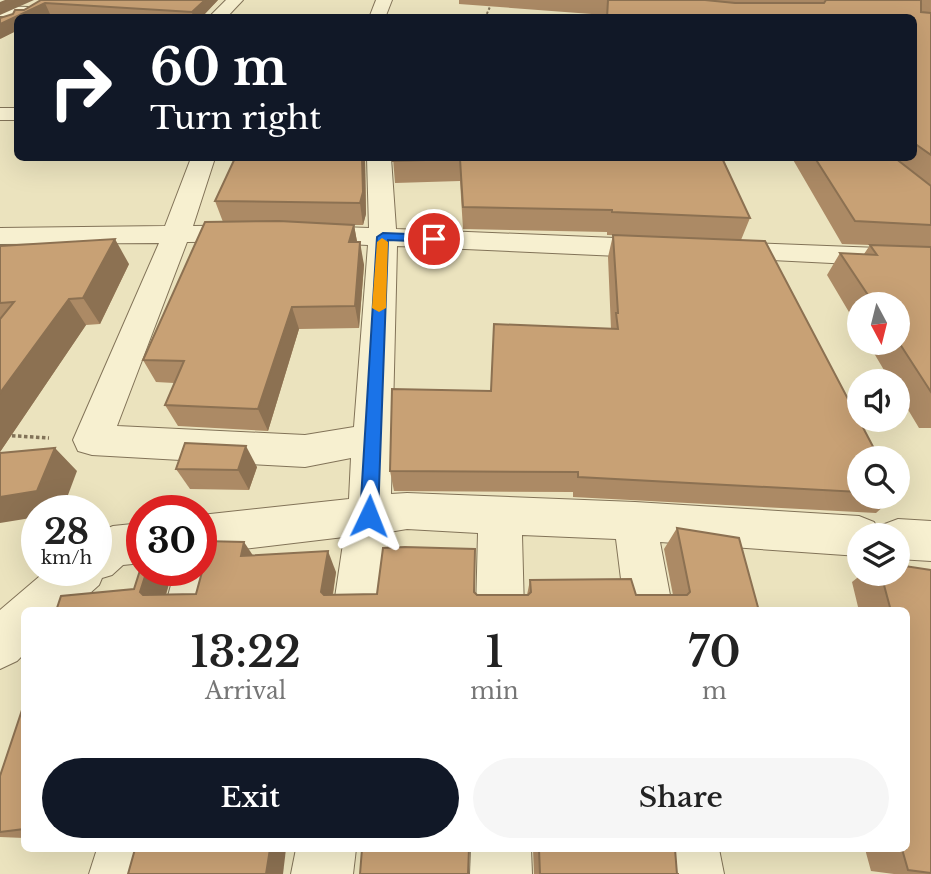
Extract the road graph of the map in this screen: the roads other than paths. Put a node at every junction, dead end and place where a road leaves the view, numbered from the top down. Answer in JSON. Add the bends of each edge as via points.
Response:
{"nodes":[{"id":1,"x":235,"y":0,"type":"edge"},
{"id":2,"x":220,"y":14,"type":"edge"},
{"id":3,"x":203,"y":161,"type":"edge"},
{"id":4,"x":379,"y":161,"type":"edge"},
{"id":5,"x":177,"y":232,"type":"junction"},
{"id":6,"x":0,"y":236,"type":"edge"},
{"id":7,"x":383,"y":237,"type":"junction"},
{"id":8,"x":931,"y":259,"type":"edge"},
{"id":9,"x":372,"y":439,"type":"junction"},
{"id":10,"x":500,"y":515,"type":"junction"},
{"id":11,"x":369,"y":516,"type":"junction"},
{"id":12,"x":635,"y":521,"type":"junction"},
{"id":13,"x":847,"y":535,"type":"edge"},
{"id":14,"x":910,"y":540,"type":"edge"},
{"id":15,"x":931,"y":541,"type":"edge"},
{"id":16,"x":217,"y":547,"type":"edge"},
{"id":17,"x":64,"y":586,"type":"edge"},
{"id":18,"x":194,"y":586,"type":"edge"},
{"id":19,"x":39,"y":607,"type":"edge"},
{"id":20,"x":189,"y":607,"type":"edge"},
{"id":21,"x":358,"y":607,"type":"edge"},
{"id":22,"x":500,"y":607,"type":"edge"},
{"id":23,"x":648,"y":607,"type":"edge"},
{"id":24,"x":21,"y":623,"type":"edge"},
{"id":25,"x":0,"y":644,"type":"edge"},
{"id":26,"x":126,"y":852,"type":"edge"},
{"id":27,"x":326,"y":852,"type":"edge"},
{"id":28,"x":500,"y":852,"type":"edge"},
{"id":29,"x":689,"y":852,"type":"edge"},
{"id":30,"x":120,"y":874,"type":"edge"},
{"id":31,"x":323,"y":874,"type":"edge"},
{"id":32,"x":500,"y":874,"type":"edge"},
{"id":33,"x":693,"y":874,"type":"edge"}],
"edges":[{"from":1,"to":2,"type":"street"},
{"from":3,"to":5,"type":"street"},
{"from":4,"to":7,"type":"street"},
{"from":5,"to":6,"type":"street"},
{"from":5,"to":7,"type":"street"},
{"from":5,"to":9,"type":"street","via":[[92,440],[305,451]]},
{"from":7,"to":8,"type":"street"},
{"from":7,"to":9,"type":"street"},
{"from":9,"to":11,"type":"street"},
{"from":10,"to":11,"type":"street","via":[[407,511]]},
{"from":10,"to":12,"type":"street"},
{"from":10,"to":22,"type":"street"},
{"from":11,"to":16,"type":"street"},
{"from":11,"to":21,"type":"street"},
{"from":12,"to":13,"type":"street"},
{"from":12,"to":23,"type":"street"},
{"from":14,"to":15,"type":"street"},
{"from":17,"to":19,"type":"street"},
{"from":18,"to":20,"type":"street"},
{"from":24,"to":25,"type":"street"},
{"from":26,"to":30,"type":"street"},
{"from":27,"to":31,"type":"street"},
{"from":28,"to":32,"type":"street"},
{"from":29,"to":33,"type":"street"}]}
